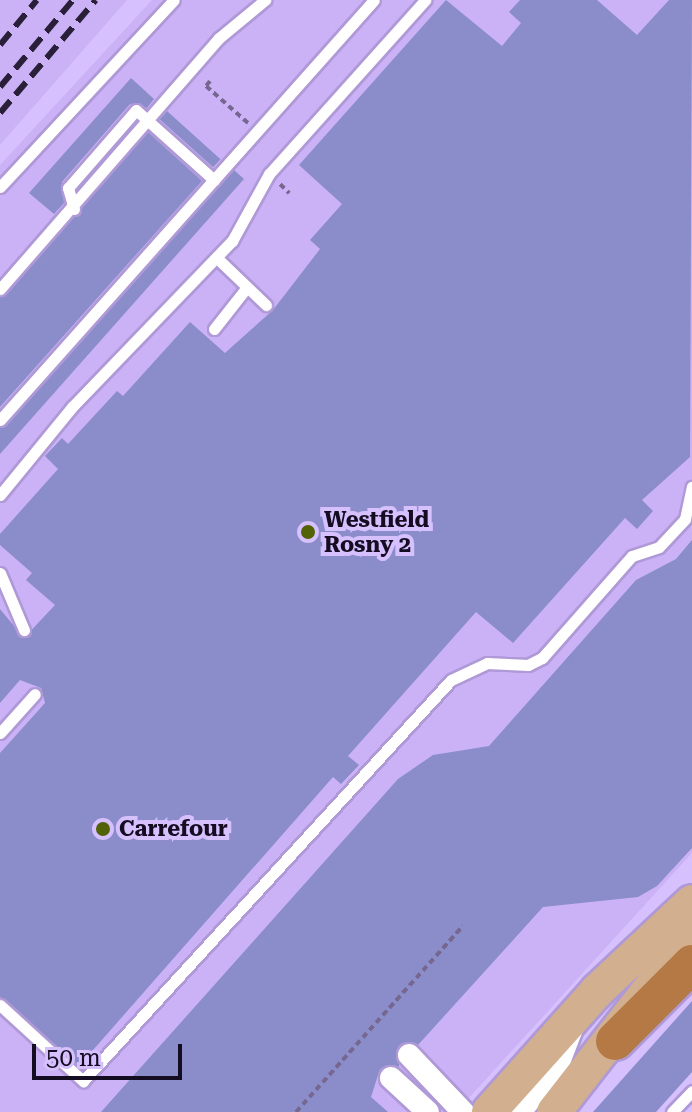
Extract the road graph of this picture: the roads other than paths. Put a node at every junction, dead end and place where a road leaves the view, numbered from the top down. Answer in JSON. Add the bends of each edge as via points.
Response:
{"nodes":[{"id":1,"x":174,"y":0,"type":"edge"},
{"id":2,"x":265,"y":0,"type":"edge"},
{"id":3,"x":374,"y":0,"type":"edge"},
{"id":4,"x":425,"y":0,"type":"edge"},
{"id":5,"x":214,"y":180,"type":"junction"},
{"id":6,"x":0,"y":187,"type":"edge"},
{"id":7,"x":217,"y":258,"type":"junction"},
{"id":8,"x":247,"y":287,"type":"junction"},
{"id":9,"x":0,"y":291,"type":"edge"},
{"id":10,"x":266,"y":305,"type":"dead end"},
{"id":11,"x":214,"y":329,"type":"dead end"},
{"id":12,"x":0,"y":420,"type":"edge"},
{"id":13,"x":692,"y":487,"type":"edge"},
{"id":14,"x":0,"y":495,"type":"edge"},
{"id":15,"x":0,"y":573,"type":"edge"},
{"id":16,"x":24,"y":630,"type":"dead end"},
{"id":17,"x":35,"y":694,"type":"dead end"},
{"id":18,"x":0,"y":733,"type":"edge"},
{"id":19,"x":692,"y":881,"type":"edge"},
{"id":20,"x":692,"y":902,"type":"edge"},
{"id":21,"x":692,"y":935,"type":"edge"},
{"id":22,"x":692,"y":964,"type":"edge"},
{"id":23,"x":588,"y":1000,"type":"junction"},
{"id":24,"x":0,"y":1005,"type":"edge"},
{"id":25,"x":615,"y":1041,"type":"junction"},
{"id":26,"x":409,"y":1055,"type":"dead end"},
{"id":27,"x":391,"y":1078,"type":"dead end"},
{"id":28,"x":692,"y":1091,"type":"edge"},
{"id":29,"x":428,"y":1112,"type":"edge"},
{"id":30,"x":463,"y":1112,"type":"edge"},
{"id":31,"x":489,"y":1112,"type":"edge"},
{"id":32,"x":520,"y":1112,"type":"edge"},
{"id":33,"x":554,"y":1112,"type":"edge"},
{"id":34,"x":672,"y":1112,"type":"edge"}],
"edges":[{"from":1,"to":6,"type":"lane"},
{"from":2,"to":9,"type":"lane","via":[[219,38]]},
{"from":3,"to":5,"type":"lane"},
{"from":4,"to":7,"type":"lane","via":[[269,174]]},
{"from":5,"to":9,"type":"lane","via":[[136,110],[68,188],[75,207]]},
{"from":5,"to":12,"type":"lane"},
{"from":7,"to":8,"type":"lane"},
{"from":7,"to":14,"type":"lane","via":[[72,407]]},
{"from":8,"to":10,"type":"lane"},
{"from":8,"to":11,"type":"lane"},
{"from":13,"to":24,"type":"lane","via":[[685,519],[659,547],[632,556],[542,658],[528,665],[487,663],[451,680],[83,1081]]},
{"from":15,"to":16,"type":"lane"},
{"from":17,"to":18,"type":"lane"},
{"from":19,"to":23,"type":"main road"},
{"from":20,"to":23,"type":"main road"},
{"from":21,"to":25,"type":"main road"},
{"from":22,"to":25,"type":"highway"},
{"from":23,"to":31,"type":"main road"},
{"from":23,"to":32,"type":"street","via":[[558,1065]]},
{"from":25,"to":33,"type":"main road"},
{"from":26,"to":30,"type":"street"},
{"from":27,"to":29,"type":"street"},
{"from":28,"to":34,"type":"lane"}]}
